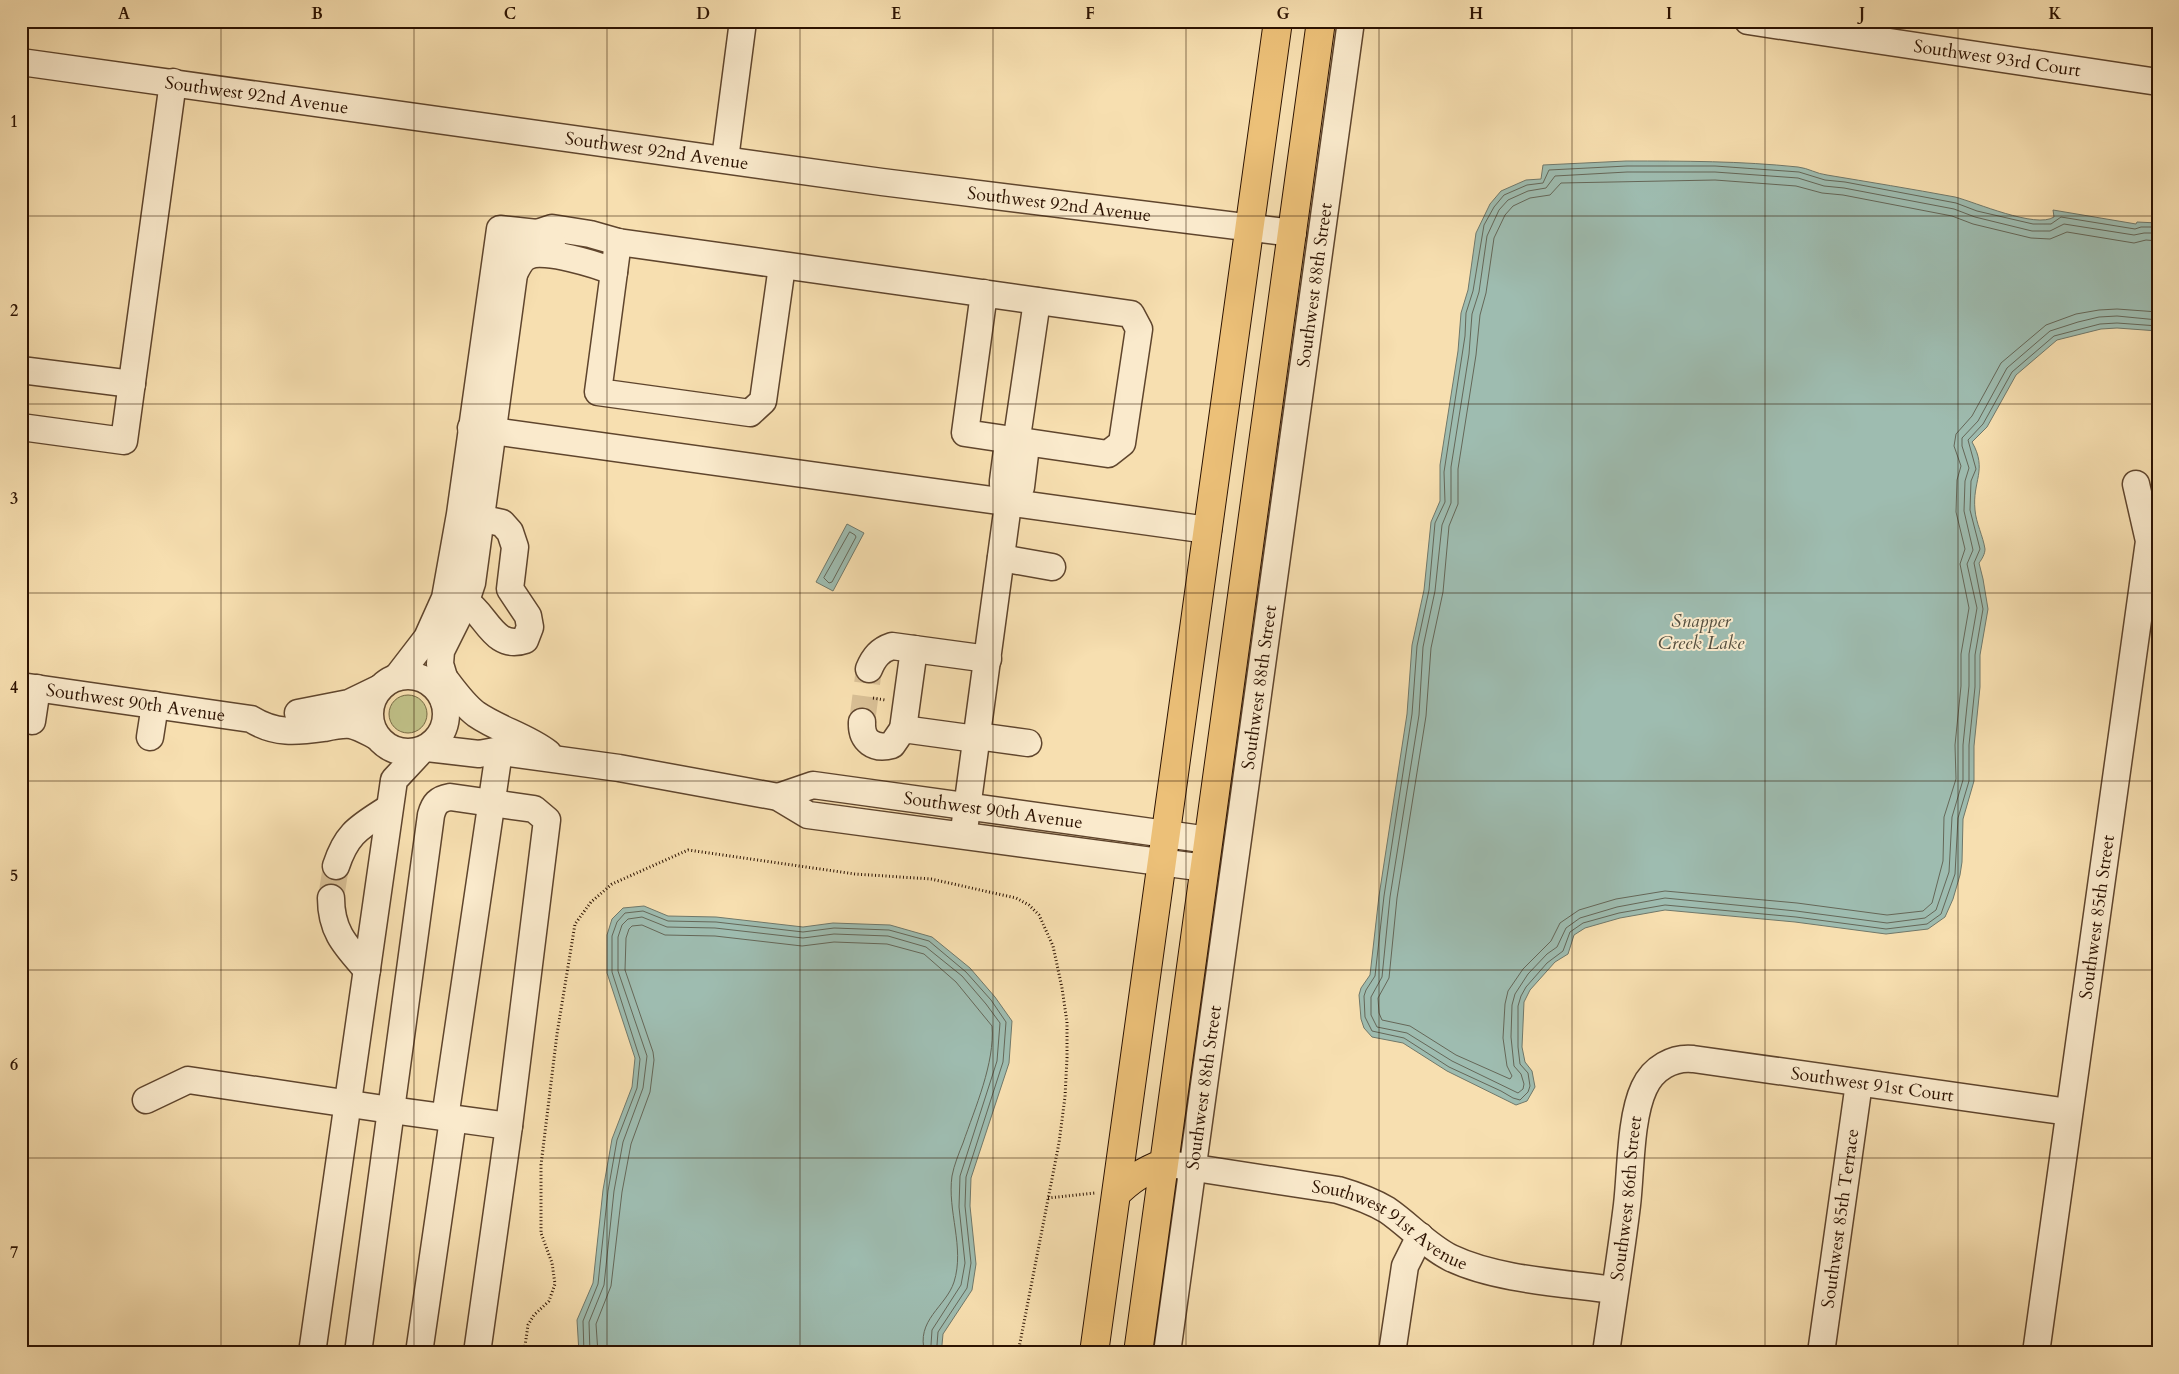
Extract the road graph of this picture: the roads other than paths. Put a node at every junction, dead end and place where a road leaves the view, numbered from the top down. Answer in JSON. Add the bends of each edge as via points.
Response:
{"nodes":[{"id":1,"x":743,"y":21,"type":"edge"},
{"id":2,"x":1278,"y":21,"type":"edge"},
{"id":3,"x":1321,"y":21,"type":"edge"},
{"id":4,"x":1351,"y":21,"type":"edge"},
{"id":5,"x":1748,"y":21,"type":"edge"},
{"id":6,"x":21,"y":62,"type":"edge"},
{"id":7,"x":173,"y":82,"type":"junction"},
{"id":8,"x":2158,"y":82,"type":"edge"},
{"id":9,"x":726,"y":160,"type":"junction"},
{"id":10,"x":1249,"y":227,"type":"junction"},
{"id":11,"x":518,"y":231,"type":"junction"},
{"id":12,"x":1293,"y":233,"type":"junction"},
{"id":13,"x":618,"y":242,"type":"junction"},
{"id":14,"x":782,"y":266,"type":"junction"},
{"id":15,"x":614,"y":272,"type":"junction"},
{"id":16,"x":514,"y":274,"type":"junction"},
{"id":17,"x":984,"y":293,"type":"junction"},
{"id":18,"x":1037,"y":301,"type":"junction"},
{"id":19,"x":21,"y":370,"type":"edge"},
{"id":20,"x":132,"y":384,"type":"junction"},
{"id":21,"x":21,"y":427,"type":"edge"},
{"id":22,"x":482,"y":430,"type":"junction"},
{"id":23,"x":1017,"y":442,"type":"junction"},
{"id":24,"x":2136,"y":484,"type":"dead end"},
{"id":25,"x":1009,"y":500,"type":"junction"},
{"id":26,"x":471,"y":516,"type":"junction"},
{"id":27,"x":1208,"y":530,"type":"junction"},
{"id":28,"x":1001,"y":558,"type":"junction"},
{"id":29,"x":1052,"y":567,"type":"dead end"},
{"id":30,"x":455,"y":600,"type":"junction"},
{"id":31,"x":914,"y":649,"type":"junction"},
{"id":32,"x":988,"y":659,"type":"junction"},
{"id":33,"x":869,"y":669,"type":"tunnel mouth"},
{"id":34,"x":388,"y":683,"type":"junction"},
{"id":35,"x":29,"y":687,"type":"edge"},
{"id":36,"x":445,"y":695,"type":"junction"},
{"id":37,"x":164,"y":706,"type":"junction"},
{"id":38,"x":251,"y":720,"type":"junction"},
{"id":39,"x":32,"y":721,"type":"dead end"},
{"id":40,"x":862,"y":722,"type":"tunnel mouth"},
{"id":41,"x":903,"y":728,"type":"junction"},
{"id":42,"x":159,"y":738,"type":"dead end"},
{"id":43,"x":976,"y":738,"type":"junction"},
{"id":44,"x":381,"y":741,"type":"junction"},
{"id":45,"x":1028,"y":743,"type":"dead end"},
{"id":46,"x":424,"y":749,"type":"junction"},
{"id":47,"x":497,"y":751,"type":"junction"},
{"id":48,"x":556,"y":760,"type":"junction"},
{"id":49,"x":394,"y":780,"type":"junction"},
{"id":50,"x":778,"y":797,"type":"junction"},
{"id":51,"x":490,"y":802,"type":"junction"},
{"id":52,"x":967,"y":807,"type":"junction"},
{"id":53,"x":389,"y":808,"type":"junction"},
{"id":54,"x":1166,"y":834,"type":"junction"},
{"id":55,"x":963,"y":836,"type":"junction"},
{"id":56,"x":1209,"y":840,"type":"junction"},
{"id":57,"x":1162,"y":862,"type":"junction"},
{"id":58,"x":336,"y":866,"type":"tunnel mouth"},
{"id":59,"x":1205,"y":868,"type":"junction"},
{"id":60,"x":331,"y":898,"type":"tunnel mouth"},
{"id":61,"x":367,"y":970,"type":"junction"},
{"id":62,"x":1676,"y":1060,"type":"joint"},
{"id":63,"x":1859,"y":1083,"type":"junction"},
{"id":64,"x":146,"y":1100,"type":"dead end"},
{"id":65,"x":349,"y":1103,"type":"junction"},
{"id":66,"x":392,"y":1111,"type":"junction"},
{"id":67,"x":2069,"y":1112,"type":"junction"},
{"id":68,"x":449,"y":1118,"type":"junction"},
{"id":69,"x":509,"y":1126,"type":"junction"},
{"id":70,"x":1164,"y":1164,"type":"junction"},
{"id":71,"x":1194,"y":1168,"type":"junction"},
{"id":72,"x":1107,"y":1193,"type":"junction"},
{"id":73,"x":1420,"y":1236,"type":"junction"},
{"id":74,"x":1614,"y":1290,"type":"junction"},
{"id":75,"x":312,"y":1353,"type":"edge"},
{"id":76,"x":358,"y":1353,"type":"edge"},
{"id":77,"x":419,"y":1353,"type":"edge"},
{"id":78,"x":476,"y":1353,"type":"edge"},
{"id":79,"x":1094,"y":1353,"type":"edge"},
{"id":80,"x":1138,"y":1353,"type":"edge"},
{"id":81,"x":1167,"y":1353,"type":"edge"},
{"id":82,"x":1392,"y":1353,"type":"edge"},
{"id":83,"x":1606,"y":1353,"type":"edge"},
{"id":84,"x":1821,"y":1353,"type":"edge"},
{"id":85,"x":2036,"y":1353,"type":"edge"}],
"edges":[{"from":1,"to":9,"type":"street"},
{"from":2,"to":10,"type":"main road"},
{"from":3,"to":12,"type":"main road","name":"Southwest 88th Street"},
{"from":4,"to":71,"type":"street","name":"Southwest 88th Street"},
{"from":5,"to":8,"type":"street","name":"Southwest 93rd Court"},
{"from":6,"to":7,"type":"street","name":"Southwest 92nd Avenue"},
{"from":7,"to":9,"type":"street","name":"Southwest 92nd Avenue"},
{"from":7,"to":20,"type":"street"},
{"from":9,"to":10,"type":"street","name":"Southwest 92nd Avenue"},
{"from":10,"to":12,"type":"street","name":"Southwest 92nd Avenue"},
{"from":10,"to":27,"type":"main road"},
{"from":11,"to":13,"type":"street","via":[[549,242],[589,248]]},
{"from":11,"to":16,"type":"street","via":[[513,256]]},
{"from":11,"to":22,"type":"street"},
{"from":12,"to":56,"type":"main road","name":"Southwest 88th Street"},
{"from":13,"to":14,"type":"street"},
{"from":13,"to":15,"type":"street"},
{"from":14,"to":15,"type":"street","via":[[763,401],[750,413],[598,392]]},
{"from":14,"to":17,"type":"street"},
{"from":15,"to":16,"type":"street","via":[[587,262],[535,254],[523,259]]},
{"from":16,"to":22,"type":"street"},
{"from":17,"to":18,"type":"street"},
{"from":17,"to":23,"type":"street","via":[[965,433]]},
{"from":18,"to":23,"type":"street"},
{"from":18,"to":23,"type":"street","via":[[1131,314],[1139,330],[1122,444],[1108,454]]},
{"from":19,"to":20,"type":"street"},
{"from":20,"to":21,"type":"street","via":[[124,441]]},
{"from":22,"to":25,"type":"street"},
{"from":22,"to":26,"type":"street"},
{"from":23,"to":25,"type":"street","via":[[1007,450],[1003,485]]},
{"from":24,"to":67,"type":"street","name":"Southwest 85th Street","via":[[2149,542]]},
{"from":25,"to":27,"type":"street"},
{"from":25,"to":28,"type":"street"},
{"from":26,"to":30,"type":"street","via":[[472,582]]},
{"from":26,"to":30,"type":"street","via":[[502,523],[510,532],[514,547],[510,589],[528,616],[530,627],[524,640],[516,643],[506,641]]},
{"from":27,"to":54,"type":"main road"},
{"from":28,"to":29,"type":"street"},
{"from":28,"to":32,"type":"street"},
{"from":30,"to":34,"type":"street","via":[[428,638]]},
{"from":30,"to":36,"type":"street","via":[[441,651]]},
{"from":31,"to":32,"type":"street"},
{"from":31,"to":33,"type":"street","via":[[892,646],[884,649]]},
{"from":31,"to":41,"type":"street"},
{"from":32,"to":43,"type":"street"},
{"from":34,"to":36,"type":"street","via":[[416,676]]},
{"from":34,"to":38,"type":"street","name":"Southwest 90th Avenue","via":[[349,703],[308,713],[269,712]]},
{"from":34,"to":44,"type":"street","via":[[373,699],[370,712],[371,725]]},
{"from":35,"to":37,"type":"street","name":"Southwest 90th Avenue"},
{"from":35,"to":39,"type":"street"},
{"from":36,"to":46,"type":"street","via":[[446,715],[441,734]]},
{"from":36,"to":47,"type":"street"},
{"from":36,"to":48,"type":"street","via":[[456,694],[475,713],[536,744]]},
{"from":37,"to":38,"type":"street","name":"Southwest 90th Avenue"},
{"from":37,"to":42,"type":"street"},
{"from":38,"to":44,"type":"street","name":"Southwest 90th Avenue","via":[[266,728],[280,730],[301,731],[349,725],[361,728]]},
{"from":40,"to":41,"type":"street","via":[[865,738],[872,745],[892,745]]},
{"from":41,"to":43,"type":"street"},
{"from":43,"to":45,"type":"street"},
{"from":43,"to":52,"type":"street"},
{"from":44,"to":46,"type":"street","via":[[396,751],[409,753]]},
{"from":44,"to":49,"type":"street"},
{"from":46,"to":47,"type":"street","name":"Southwest 90th Avenue","via":[[479,754]]},
{"from":46,"to":49,"type":"street"},
{"from":47,"to":48,"type":"street","name":"Southwest 90th Avenue"},
{"from":47,"to":51,"type":"street"},
{"from":48,"to":50,"type":"street","name":"Southwest 90th Avenue"},
{"from":49,"to":53,"type":"street"},
{"from":50,"to":52,"type":"street","name":"Southwest 90th Avenue","via":[[813,785]]},
{"from":50,"to":55,"type":"street","name":"Southwest 90th Avenue","via":[[808,815]]},
{"from":51,"to":66,"type":"street","via":[[450,797],[441,799],[432,809]]},
{"from":51,"to":68,"type":"street"},
{"from":51,"to":69,"type":"street","via":[[534,809],[547,820]]},
{"from":52,"to":54,"type":"street","name":"Southwest 90th Avenue"},
{"from":52,"to":55,"type":"street"},
{"from":53,"to":58,"type":"street","via":[[357,829],[343,846]]},
{"from":53,"to":61,"type":"street"},
{"from":54,"to":56,"type":"street","name":"Southwest 90th Avenue"},
{"from":54,"to":57,"type":"main road"},
{"from":55,"to":57,"type":"street","name":"Southwest 90th Avenue"},
{"from":56,"to":59,"type":"main road","name":"Southwest 88th Street"},
{"from":57,"to":59,"type":"street","name":"Southwest 90th Avenue"},
{"from":57,"to":72,"type":"main road"},
{"from":59,"to":70,"type":"main road","name":"Southwest 88th Street"},
{"from":60,"to":61,"type":"street","via":[[340,938]]},
{"from":61,"to":65,"type":"street"},
{"from":62,"to":63,"type":"street","name":"Southwest 91st Court","via":[[1693,1059]]},
{"from":62,"to":74,"type":"street","name":"Southwest 86th Street","via":[[1649,1078],[1638,1108]]},
{"from":63,"to":67,"type":"street","name":"Southwest 91st Court"},
{"from":63,"to":84,"type":"street","name":"Southwest 85th Terrace"},
{"from":64,"to":65,"type":"street","via":[[188,1080]]},
{"from":65,"to":66,"type":"street"},
{"from":65,"to":75,"type":"street"},
{"from":66,"to":68,"type":"street"},
{"from":66,"to":76,"type":"street"},
{"from":67,"to":85,"type":"street","name":"Southwest 85th Street"},
{"from":68,"to":69,"type":"street"},
{"from":68,"to":77,"type":"street"},
{"from":69,"to":78,"type":"street"},
{"from":70,"to":71,"type":"street","name":"Southwest 91st Avenue"},
{"from":70,"to":72,"type":"main road"},
{"from":70,"to":80,"type":"main road","name":"Southwest 88th Street"},
{"from":71,"to":73,"type":"street","name":"Southwest 91st Avenue","via":[[1338,1190],[1387,1210]]},
{"from":71,"to":81,"type":"street","name":"Southwest 88th Street"},
{"from":72,"to":79,"type":"main road"},
{"from":73,"to":74,"type":"street","name":"Southwest 91st Avenue","via":[[1444,1254],[1476,1267],[1507,1275]]},
{"from":73,"to":82,"type":"street","via":[[1405,1266]]},
{"from":74,"to":83,"type":"street","name":"Southwest 86th Street"}]}
